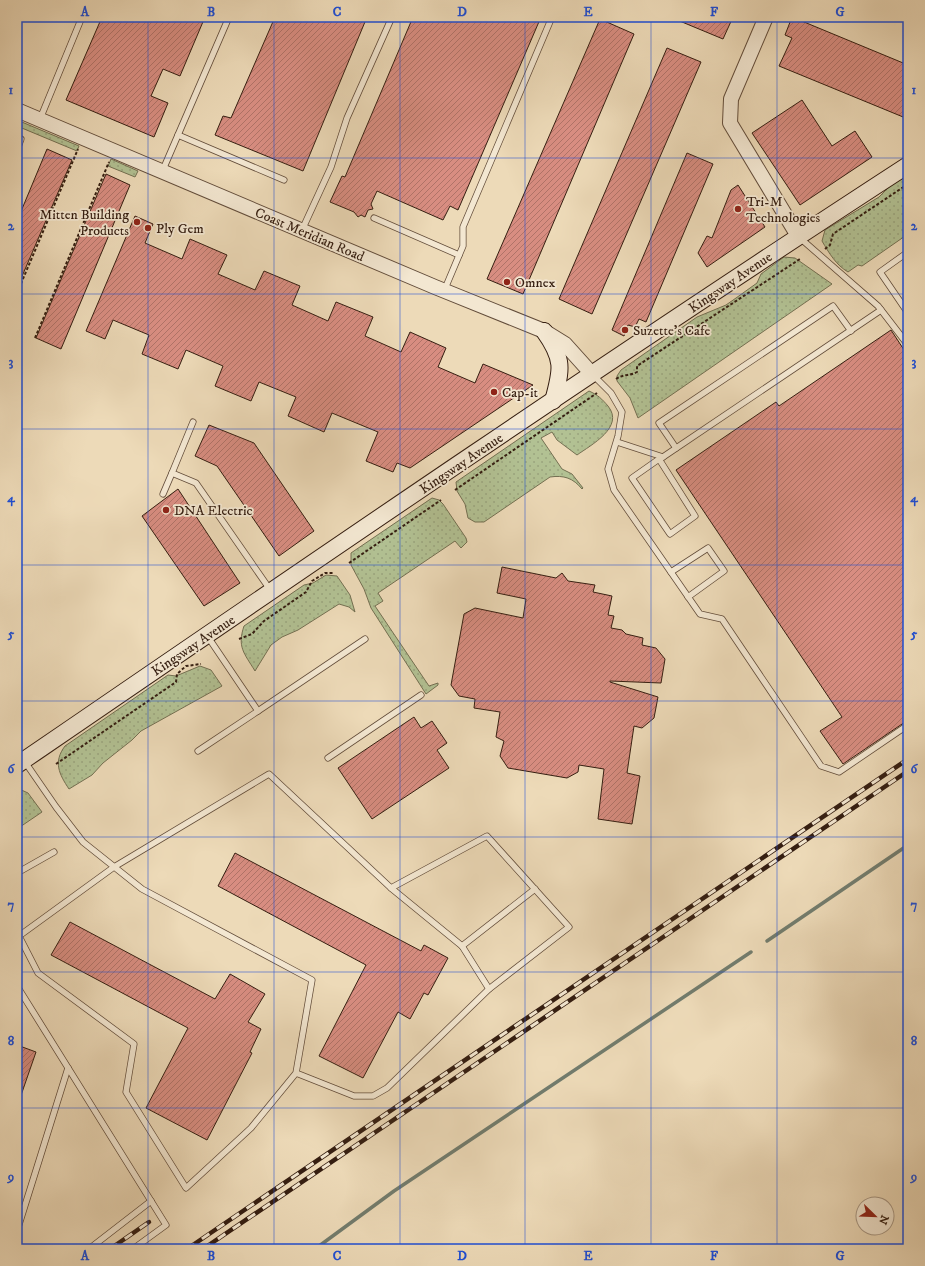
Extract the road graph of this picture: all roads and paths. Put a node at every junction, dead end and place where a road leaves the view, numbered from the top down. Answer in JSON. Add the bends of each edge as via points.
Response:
{"nodes":[{"id":1,"x":82,"y":17,"type":"edge"},
{"id":2,"x":229,"y":17,"type":"edge"},
{"id":3,"x":392,"y":17,"type":"edge"},
{"id":4,"x":552,"y":17,"type":"edge"},
{"id":5,"x":766,"y":17,"type":"edge"},
{"id":6,"x":17,"y":110,"type":"edge"},
{"id":7,"x":39,"y":119,"type":"junction"},
{"id":8,"x":178,"y":134,"type":"junction"},
{"id":9,"x":17,"y":137,"type":"edge"},
{"id":10,"x":80,"y":145,"type":"dead end"},
{"id":11,"x":17,"y":150,"type":"edge"},
{"id":12,"x":111,"y":158,"type":"dead end"},
{"id":13,"x":908,"y":165,"type":"edge"},
{"id":14,"x":162,"y":172,"type":"junction"},
{"id":15,"x":284,"y":180,"type":"dead end"},
{"id":16,"x":908,"y":184,"type":"edge"},
{"id":17,"x":374,"y":218,"type":"dead end"},
{"id":18,"x":302,"y":230,"type":"junction"},
{"id":19,"x":798,"y":236,"type":"junction"},
{"id":20,"x":825,"y":249,"type":"dead end"},
{"id":21,"x":908,"y":252,"type":"edge"},
{"id":22,"x":459,"y":255,"type":"junction"},
{"id":23,"x":800,"y":260,"type":"dead end"},
{"id":24,"x":444,"y":291,"type":"junction"},
{"id":25,"x":17,"y":293,"type":"edge"},
{"id":26,"x":881,"y":310,"type":"junction"},
{"id":27,"x":908,"y":313,"type":"edge"},
{"id":28,"x":544,"y":331,"type":"junction"},
{"id":29,"x":851,"y":331,"type":"junction"},
{"id":30,"x":35,"y":338,"type":"dead end"},
{"id":31,"x":908,"y":345,"type":"edge"},
{"id":32,"x":592,"y":374,"type":"junction"},
{"id":33,"x":616,"y":379,"type":"dead end"},
{"id":34,"x":596,"y":393,"type":"dead end"},
{"id":35,"x":553,"y":401,"type":"junction"},
{"id":36,"x":193,"y":422,"type":"dead end"},
{"id":37,"x":617,"y":442,"type":"junction"},
{"id":38,"x":676,"y":448,"type":"junction"},
{"id":39,"x":661,"y":458,"type":"junction"},
{"id":40,"x":172,"y":473,"type":"junction"},
{"id":41,"x":455,"y":490,"type":"dead end"},
{"id":42,"x":163,"y":494,"type":"dead end"},
{"id":43,"x":441,"y":500,"type":"dead end"},
{"id":44,"x":349,"y":562,"type":"dead end"},
{"id":45,"x":671,"y":572,"type":"junction"},
{"id":46,"x":334,"y":573,"type":"dead end"},
{"id":47,"x":271,"y":591,"type":"junction"},
{"id":48,"x":688,"y":597,"type":"junction"},
{"id":49,"x":207,"y":635,"type":"junction"},
{"id":50,"x":239,"y":639,"type":"dead end"},
{"id":51,"x":365,"y":640,"type":"dead end"},
{"id":52,"x":201,"y":664,"type":"dead end"},
{"id":53,"x":421,"y":695,"type":"dead end"},
{"id":54,"x":258,"y":711,"type":"junction"},
{"id":55,"x":908,"y":725,"type":"edge"},
{"id":56,"x":198,"y":751,"type":"dead end"},
{"id":57,"x":328,"y":758,"type":"dead end"},
{"id":58,"x":20,"y":762,"type":"edge"},
{"id":59,"x":56,"y":764,"type":"dead end"},
{"id":60,"x":21,"y":788,"type":"dead end"},
{"id":61,"x":17,"y":791,"type":"edge"},
{"id":62,"x":54,"y":852,"type":"dead end"},
{"id":63,"x":114,"y":867,"type":"junction"},
{"id":64,"x":17,"y":873,"type":"edge"},
{"id":65,"x":391,"y":888,"type":"junction"},
{"id":66,"x":535,"y":890,"type":"junction"},
{"id":67,"x":18,"y":934,"type":"edge"},
{"id":68,"x":462,"y":946,"type":"junction"},
{"id":69,"x":17,"y":986,"type":"edge"},
{"id":70,"x":489,"y":989,"type":"junction"},
{"id":71,"x":68,"y":1068,"type":"junction"},
{"id":72,"x":296,"y":1073,"type":"junction"},
{"id":73,"x":151,"y":1201,"type":"junction"},
{"id":74,"x":17,"y":1231,"type":"edge"},
{"id":75,"x":89,"y":1249,"type":"edge"},
{"id":76,"x":132,"y":1249,"type":"edge"}],
"edges":[{"from":1,"to":7,"type":"lane"},
{"from":2,"to":8,"type":"lane"},
{"from":3,"to":18,"type":"lane","via":[[347,118],[331,167]]},
{"from":4,"to":22,"type":"lane","via":[[463,227],[463,246]]},
{"from":5,"to":19,"type":"street","via":[[731,99],[730,123]]},
{"from":6,"to":7,"type":"street","name":"Coast Meridian Road"},
{"from":7,"to":14,"type":"street","name":"Coast Meridian Road"},
{"from":8,"to":14,"type":"lane"},
{"from":8,"to":15,"type":"lane"},
{"from":9,"to":11,"type":"lane","via":[[21,139]]},
{"from":10,"to":25,"type":"path"},
{"from":12,"to":30,"type":"path"},
{"from":13,"to":19,"type":"main road","name":"Kingsway Avenue"},
{"from":14,"to":18,"type":"street","name":"Coast Meridian Road"},
{"from":16,"to":20,"type":"path","via":[[833,234],[830,245]]},
{"from":17,"to":22,"type":"lane"},
{"from":18,"to":24,"type":"street","name":"Coast Meridian Road"},
{"from":19,"to":26,"type":"lane"},
{"from":19,"to":32,"type":"main road","name":"Kingsway Avenue"},
{"from":21,"to":27,"type":"lane","via":[[880,272]]},
{"from":22,"to":24,"type":"lane"},
{"from":23,"to":33,"type":"path","via":[[637,366],[637,372]]},
{"from":24,"to":28,"type":"street","name":"Coast Meridian Road"},
{"from":26,"to":29,"type":"lane"},
{"from":26,"to":31,"type":"lane"},
{"from":28,"to":32,"type":"street","name":"Coast Meridian Road","via":[[565,344]]},
{"from":28,"to":35,"type":"main road","via":[[557,350],[560,365]]},
{"from":29,"to":38,"type":"lane"},
{"from":29,"to":38,"type":"lane","via":[[834,306],[659,423]]},
{"from":32,"to":35,"type":"main road","name":"Kingsway Avenue"},
{"from":32,"to":37,"type":"lane","via":[[611,392],[622,412]]},
{"from":34,"to":41,"type":"path"},
{"from":35,"to":47,"type":"main road","name":"Kingsway Avenue"},
{"from":36,"to":40,"type":"lane"},
{"from":37,"to":39,"type":"lane"},
{"from":37,"to":45,"type":"lane","via":[[608,469],[614,490]]},
{"from":38,"to":39,"type":"lane"},
{"from":39,"to":39,"type":"lane","via":[[632,478],[670,534],[695,516]]},
{"from":40,"to":42,"type":"lane"},
{"from":40,"to":47,"type":"lane","via":[[196,482]]},
{"from":43,"to":44,"type":"path"},
{"from":45,"to":48,"type":"lane"},
{"from":45,"to":48,"type":"lane","via":[[708,548],[724,571]]},
{"from":46,"to":50,"type":"path","via":[[325,573],[312,581],[306,592],[264,621],[252,634]]},
{"from":47,"to":49,"type":"main road","name":"Kingsway Avenue"},
{"from":48,"to":55,"type":"lane","via":[[700,614],[722,619],[821,766],[839,772]]},
{"from":49,"to":54,"type":"lane"},
{"from":49,"to":58,"type":"main road","name":"Kingsway Avenue"},
{"from":51,"to":54,"type":"lane"},
{"from":52,"to":59,"type":"path","via":[[186,666],[176,674],[176,682]]},
{"from":53,"to":57,"type":"lane"},
{"from":54,"to":56,"type":"lane"},
{"from":58,"to":63,"type":"lane","via":[[83,842]]},
{"from":60,"to":61,"type":"path"},
{"from":62,"to":64,"type":"lane"},
{"from":63,"to":65,"type":"lane","via":[[269,774]]},
{"from":63,"to":67,"type":"lane"},
{"from":63,"to":72,"type":"lane","via":[[142,889],[312,980]]},
{"from":65,"to":66,"type":"lane","via":[[487,836]]},
{"from":65,"to":68,"type":"lane"},
{"from":66,"to":68,"type":"lane"},
{"from":66,"to":70,"type":"lane","via":[[569,927]]},
{"from":67,"to":72,"type":"lane","via":[[38,973],[134,1044],[126,1092],[186,1188],[251,1128]]},
{"from":68,"to":70,"type":"lane"},
{"from":69,"to":71,"type":"lane"},
{"from":70,"to":72,"type":"lane","via":[[387,1088],[373,1096],[354,1096]]},
{"from":71,"to":73,"type":"lane"},
{"from":71,"to":74,"type":"lane"},
{"from":73,"to":75,"type":"lane"},
{"from":73,"to":76,"type":"lane","via":[[166,1225]]}]}
